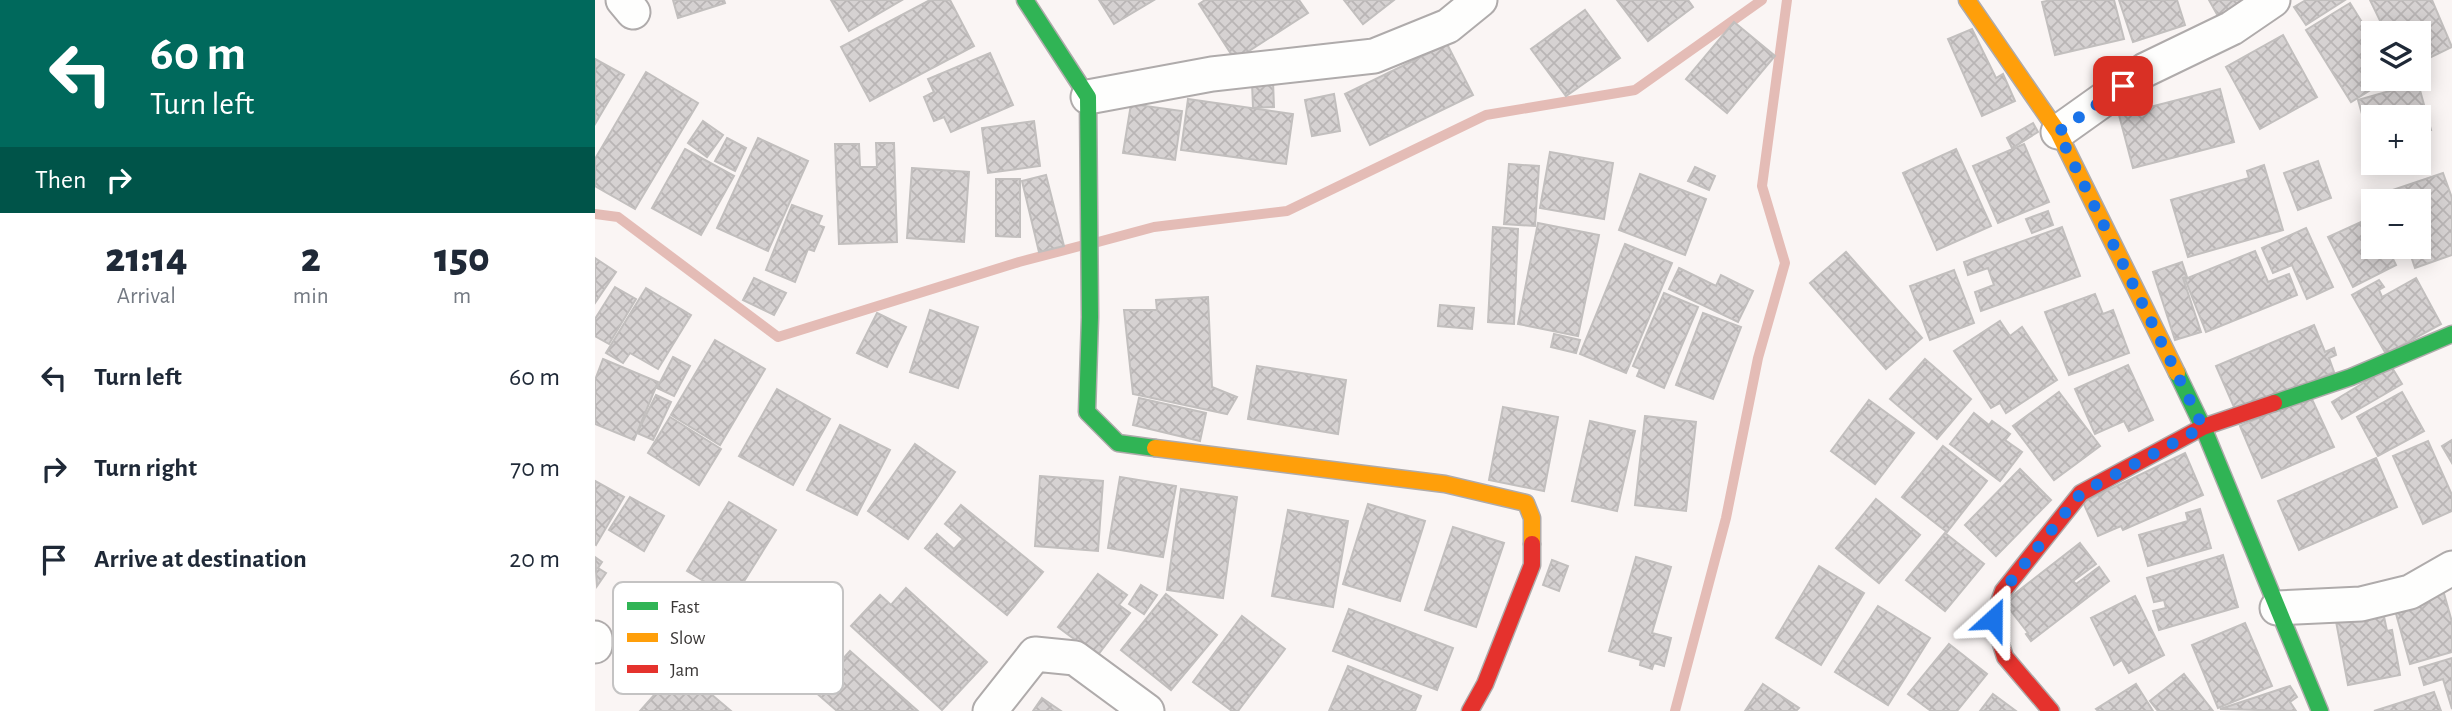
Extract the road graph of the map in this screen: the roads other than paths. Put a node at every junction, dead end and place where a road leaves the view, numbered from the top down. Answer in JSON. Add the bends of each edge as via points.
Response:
{"nodes":[{"id":1,"x":1025,"y":0,"type":"edge"},
{"id":2,"x":1480,"y":0,"type":"edge"},
{"id":3,"x":1967,"y":0,"type":"edge"},
{"id":4,"x":2273,"y":0,"type":"edge"},
{"id":5,"x":1088,"y":97,"type":"junction"},
{"id":6,"x":2058,"y":132,"type":"junction"},
{"id":7,"x":2452,"y":334,"type":"edge"},
{"id":8,"x":2203,"y":427,"type":"junction"},
{"id":9,"x":2452,"y":568,"type":"edge"},
{"id":10,"x":2277,"y":608,"type":"junction"},
{"id":11,"x":595,"y":638,"type":"edge"},
{"id":12,"x":595,"y":646,"type":"edge"},
{"id":13,"x":990,"y":711,"type":"edge"},
{"id":14,"x":1147,"y":711,"type":"edge"},
{"id":15,"x":1470,"y":711,"type":"edge"},
{"id":16,"x":2051,"y":711,"type":"edge"},
{"id":17,"x":2321,"y":711,"type":"edge"}],
"edges":[{"from":1,"to":5,"type":"street"},
{"from":2,"to":5,"type":"street","via":[[1448,26],[1374,57],[1212,74]]},
{"from":3,"to":6,"type":"street"},
{"from":4,"to":6,"type":"street","via":[[2232,28],[2145,71]]},
{"from":5,"to":15,"type":"street","via":[[1087,412],[1118,443],[1445,484],[1526,503],[1532,517],[1532,565]]},
{"from":6,"to":8,"type":"street"},
{"from":7,"to":8,"type":"street","via":[[2351,377]]},
{"from":8,"to":10,"type":"street"},
{"from":8,"to":16,"type":"street","via":[[2081,493],[2003,591],[1993,619],[2005,657]]},
{"from":9,"to":10,"type":"street","via":[[2410,592],[2361,604]]},
{"from":10,"to":17,"type":"street"},
{"from":11,"to":12,"type":"street"},
{"from":13,"to":14,"type":"street","via":[[1035,654],[1075,658]]}]}
